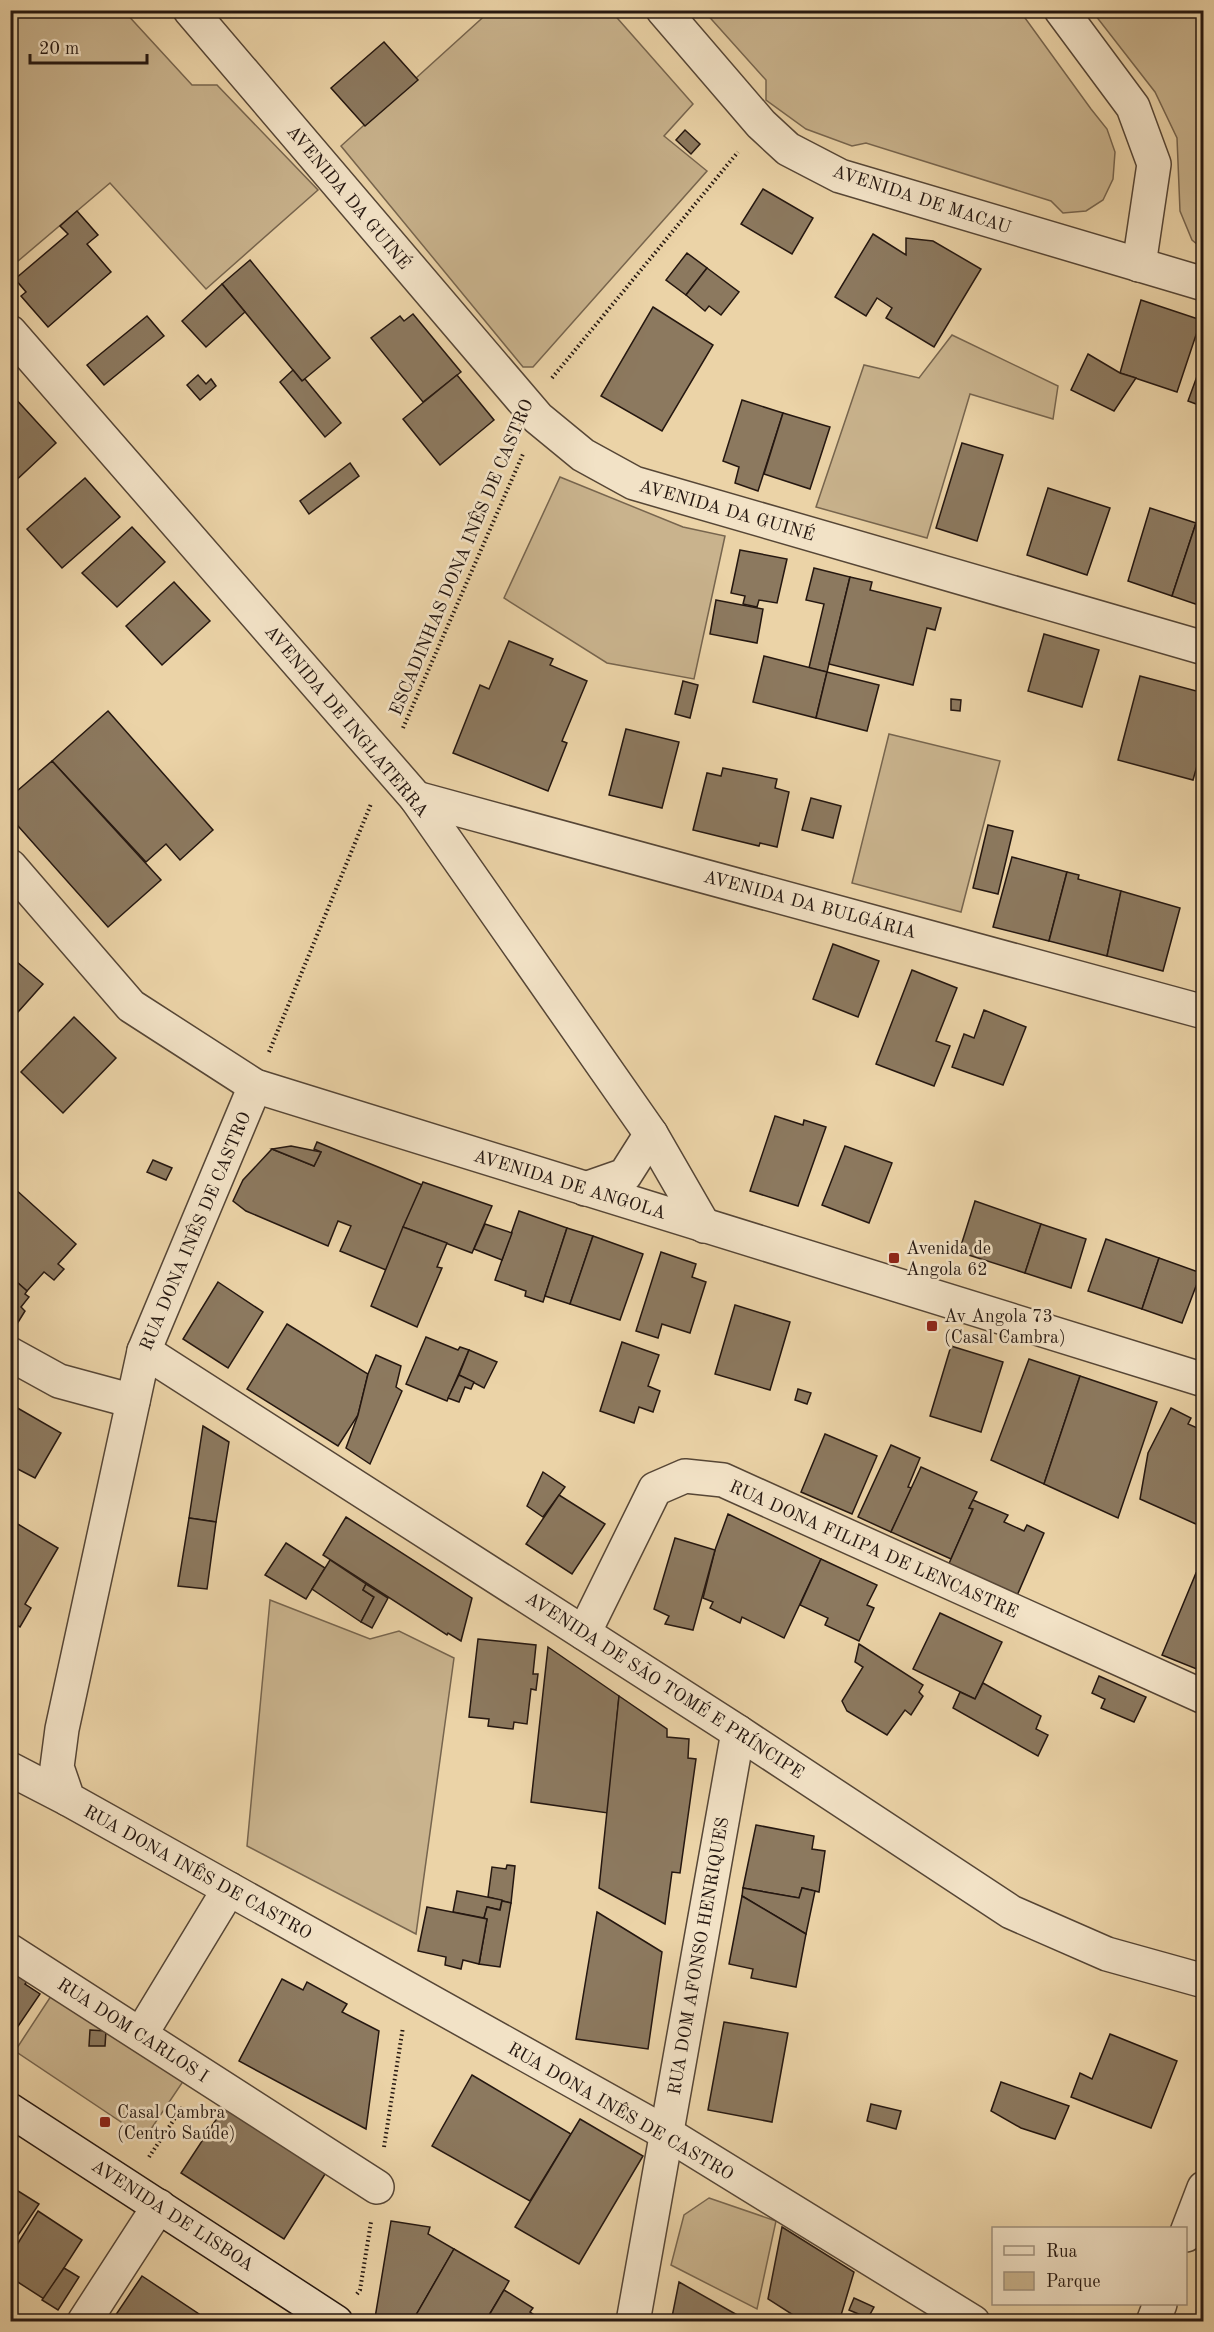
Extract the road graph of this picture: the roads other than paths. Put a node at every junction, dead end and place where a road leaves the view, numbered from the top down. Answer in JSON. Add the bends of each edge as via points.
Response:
{"nodes":[{"id":1,"x":190,"y":10,"type":"edge"},
{"id":2,"x":663,"y":10,"type":"edge"},
{"id":3,"x":1061,"y":10,"type":"edge"},
{"id":4,"x":1139,"y":265,"type":"junction"},
{"id":5,"x":1203,"y":284,"type":"edge"},
{"id":6,"x":10,"y":332,"type":"edge"},
{"id":7,"x":1203,"y":648,"type":"edge"},
{"id":8,"x":416,"y":798,"type":"junction"},
{"id":9,"x":10,"y":866,"type":"edge"},
{"id":10,"x":1203,"y":1012,"type":"edge"},
{"id":11,"x":255,"y":1086,"type":"junction"},
{"id":12,"x":651,"y":1134,"type":"junction"},
{"id":13,"x":585,"y":1189,"type":"junction"},
{"id":14,"x":704,"y":1226,"type":"junction"},
{"id":15,"x":144,"y":1351,"type":"junction"},
{"id":16,"x":10,"y":1354,"type":"edge"},
{"id":17,"x":1203,"y":1380,"type":"edge"},
{"id":18,"x":133,"y":1401,"type":"junction"},
{"id":19,"x":584,"y":1633,"type":"junction"},
{"id":20,"x":1203,"y":1697,"type":"edge"},
{"id":21,"x":738,"y":1732,"type":"junction"},
{"id":22,"x":10,"y":1769,"type":"edge"},
{"id":23,"x":68,"y":1799,"type":"junction"},
{"id":24,"x":229,"y":1889,"type":"junction"},
{"id":25,"x":10,"y":1951,"type":"edge"},
{"id":26,"x":1203,"y":1981,"type":"edge"},
{"id":27,"x":141,"y":2034,"type":"junction"},
{"id":28,"x":10,"y":2110,"type":"edge"},
{"id":29,"x":666,"y":2133,"type":"junction"},
{"id":30,"x":377,"y":2187,"type":"dead end"},
{"id":31,"x":1203,"y":2188,"type":"edge"},
{"id":32,"x":159,"y":2206,"type":"junction"},
{"id":33,"x":1187,"y":2230,"type":"edge"},
{"id":34,"x":1160,"y":2305,"type":"edge"},
{"id":35,"x":84,"y":2322,"type":"edge"},
{"id":36,"x":336,"y":2322,"type":"edge"},
{"id":37,"x":633,"y":2322,"type":"edge"},
{"id":38,"x":973,"y":2322,"type":"edge"},
{"id":39,"x":1153,"y":2322,"type":"edge"}],
"edges":[{"from":1,"to":7,"type":"street","name":"AVENIDA DA GUINÉ","via":[[538,418],[583,455],[633,483]]},
{"from":2,"to":4,"type":"street","name":"AVENIDA DE MACAU","via":[[761,124],[788,149],[840,176]]},
{"from":3,"to":4,"type":"street","via":[[1133,107],[1154,164]]},
{"from":4,"to":5,"type":"street","name":"AVENIDA DE MACAU"},
{"from":6,"to":8,"type":"street","name":"AVENIDA DE INGLATERRA"},
{"from":8,"to":10,"type":"street","name":"AVENIDA DA BULGÁRIA"},
{"from":8,"to":12,"type":"street","name":"AVENIDA DE INGLATERRA"},
{"from":9,"to":11,"type":"street","name":"AVENIDA DE ANGOLA","via":[[130,1006]]},
{"from":11,"to":13,"type":"street","name":"AVENIDA DE ANGOLA"},
{"from":11,"to":15,"type":"street","name":"RUA DONA INÊS DE CASTRO"},
{"from":12,"to":13,"type":"street","via":[[625,1175]]},
{"from":12,"to":14,"type":"street","name":"AVENIDA DE INGLATERRA"},
{"from":13,"to":14,"type":"street","name":"AVENIDA DE ANGOLA"},
{"from":14,"to":17,"type":"street","name":"AVENIDA DE ANGOLA"},
{"from":15,"to":18,"type":"street","name":"RUA DONA INÊS DE CASTRO"},
{"from":15,"to":19,"type":"street","name":"AVENIDA DE SÃO TOMÉ E PRÍNCIPE"},
{"from":16,"to":18,"type":"street","via":[[59,1381]]},
{"from":18,"to":23,"type":"street","name":"RUA DONA INÊS DE CASTRO","via":[[63,1729],[57,1767]]},
{"from":19,"to":20,"type":"street","name":"RUA DONA FILIPA DE LENCASTRE","via":[[656,1489],[685,1476],[723,1480]]},
{"from":19,"to":21,"type":"street","name":"AVENIDA DE SÃO TOMÉ E PRÍNCIPE"},
{"from":21,"to":26,"type":"street","name":"AVENIDA DE SÃO TOMÉ E PRÍNCIPE","via":[[1011,1912],[1107,1954]]},
{"from":21,"to":29,"type":"street","name":"RUA DOM AFONSO HENRIQUES"},
{"from":22,"to":23,"type":"street"},
{"from":23,"to":24,"type":"street","name":"RUA DONA INÊS DE CASTRO"},
{"from":24,"to":27,"type":"street"},
{"from":24,"to":29,"type":"street","name":"RUA DONA INÊS DE CASTRO"},
{"from":25,"to":27,"type":"street","name":"RUA DOM CARLOS I"},
{"from":27,"to":30,"type":"street","name":"RUA DOM CARLOS I"},
{"from":28,"to":32,"type":"street","name":"AVENIDA DE LISBOA"},
{"from":29,"to":37,"type":"street","name":"RUA DOM AFONSO HENRIQUES"},
{"from":29,"to":38,"type":"street","name":"RUA DONA INÊS DE CASTRO"},
{"from":31,"to":33,"type":"street"},
{"from":32,"to":35,"type":"street"},
{"from":32,"to":36,"type":"street","name":"AVENIDA DE LISBOA"},
{"from":34,"to":39,"type":"street"}]}
